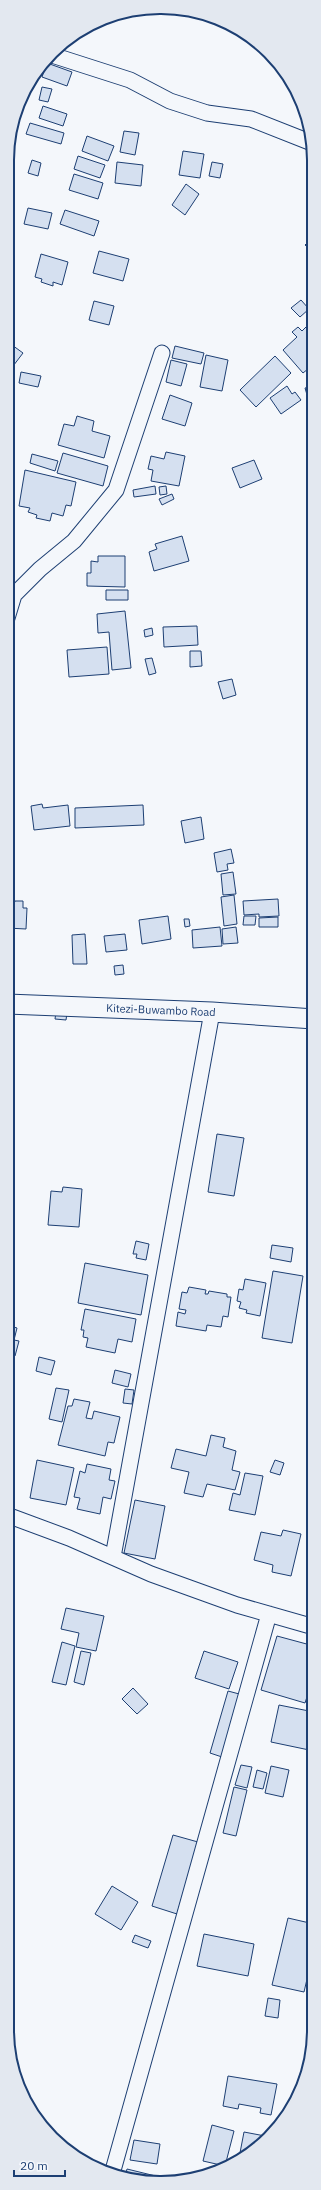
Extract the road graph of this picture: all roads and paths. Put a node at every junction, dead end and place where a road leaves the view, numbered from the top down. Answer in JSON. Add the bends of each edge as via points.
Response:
{"nodes":[{"id":1,"x":57,"y":57,"type":"edge"},
{"id":2,"x":306,"y":140,"type":"edge"},
{"id":3,"x":162,"y":353,"type":"dead end"},
{"id":4,"x":14,"y":595,"type":"edge"},
{"id":5,"x":14,"y":1004,"type":"edge"},
{"id":6,"x":212,"y":1012,"type":"junction"},
{"id":7,"x":307,"y":1019,"type":"edge"},
{"id":8,"x":14,"y":1518,"type":"edge"},
{"id":9,"x":113,"y":1557,"type":"junction"},
{"id":10,"x":269,"y":1614,"type":"junction"},
{"id":11,"x":307,"y":1625,"type":"edge"},
{"id":12,"x":114,"y":2168,"type":"edge"}],
"edges":[{"from":1,"to":2,"type":"street","via":[[130,80],[170,101],[207,113],[251,119]]},
{"from":3,"to":4,"type":"street","via":[[116,490],[74,541]]},
{"from":5,"to":6,"type":"street","name":"Kitezi-Buwambo Road"},
{"from":6,"to":7,"type":"street","name":"Kitezi-Buwambo Road"},
{"from":6,"to":9,"type":"street"},
{"from":8,"to":9,"type":"street"},
{"from":9,"to":10,"type":"street","via":[[151,1574]]},
{"from":10,"to":11,"type":"street"},
{"from":10,"to":12,"type":"street"}]}
